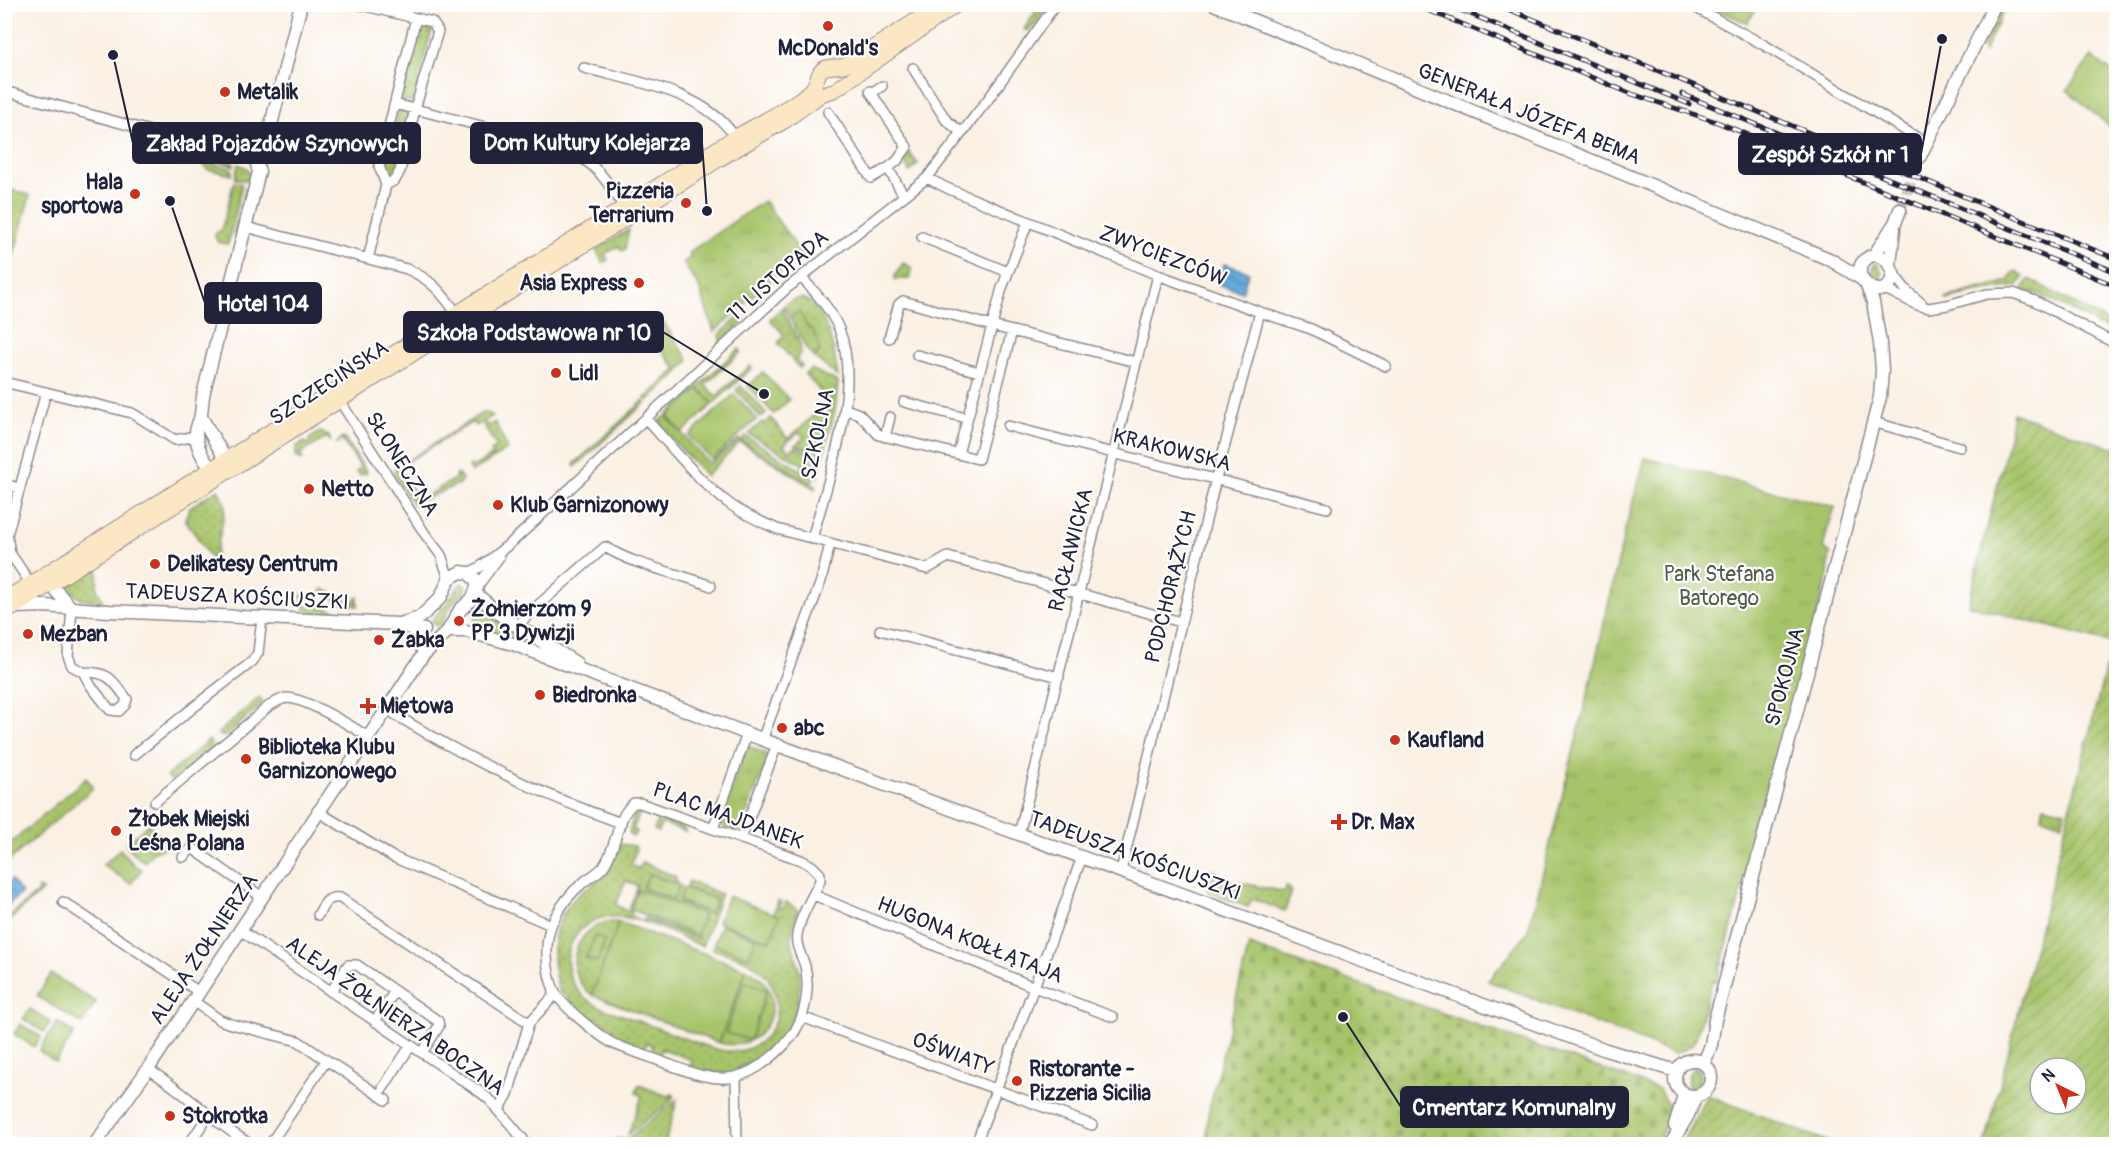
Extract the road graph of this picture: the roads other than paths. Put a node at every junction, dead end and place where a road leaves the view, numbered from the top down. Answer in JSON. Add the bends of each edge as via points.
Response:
{"nodes":[{"id":1,"x":301,"y":4,"type":"edge"},
{"id":2,"x":357,"y":4,"type":"edge"},
{"id":3,"x":941,"y":4,"type":"edge"},
{"id":4,"x":958,"y":4,"type":"edge"},
{"id":5,"x":1049,"y":4,"type":"edge"},
{"id":6,"x":1056,"y":4,"type":"edge"},
{"id":7,"x":1214,"y":4,"type":"edge"},
{"id":8,"x":1689,"y":4,"type":"edge"},
{"id":9,"x":1995,"y":4,"type":"edge"},
{"id":10,"x":416,"y":18,"type":"junction"},
{"id":11,"x":1046,"y":18,"type":"junction"},
{"id":12,"x":584,"y":68,"type":"dead end"},
{"id":13,"x":836,"y":68,"type":"junction"},
{"id":14,"x":913,"y":68,"type":"dead end"},
{"id":15,"x":829,"y":86,"type":"junction"},
{"id":16,"x":882,"y":86,"type":"dead end"},
{"id":17,"x":4,"y":91,"type":"edge"},
{"id":18,"x":395,"y":104,"type":"junction"},
{"id":19,"x":415,"y":109,"type":"junction"},
{"id":20,"x":828,"y":112,"type":"dead end"},
{"id":21,"x":962,"y":132,"type":"junction"},
{"id":22,"x":735,"y":137,"type":"junction"},
{"id":23,"x":1926,"y":143,"type":"junction"},
{"id":24,"x":1919,"y":159,"type":"tunnel mouth"},
{"id":25,"x":256,"y":160,"type":"junction"},
{"id":26,"x":888,"y":168,"type":"junction"},
{"id":27,"x":927,"y":178,"type":"junction"},
{"id":28,"x":386,"y":185,"type":"junction"},
{"id":29,"x":904,"y":196,"type":"junction"},
{"id":30,"x":624,"y":207,"type":"junction"},
{"id":31,"x":1900,"y":210,"type":"tunnel mouth"},
{"id":32,"x":1028,"y":222,"type":"junction"},
{"id":33,"x":1895,"y":223,"type":"junction"},
{"id":34,"x":246,"y":227,"type":"junction"},
{"id":35,"x":922,"y":237,"type":"dead end"},
{"id":36,"x":1870,"y":257,"type":"junction"},
{"id":37,"x":368,"y":259,"type":"junction"},
{"id":38,"x":1829,"y":259,"type":"junction"},
{"id":39,"x":1891,"y":268,"type":"junction"},
{"id":40,"x":1008,"y":272,"type":"junction"},
{"id":41,"x":1158,"y":275,"type":"junction"},
{"id":42,"x":801,"y":277,"type":"junction"},
{"id":43,"x":1864,"y":282,"type":"junction"},
{"id":44,"x":1884,"y":289,"type":"junction"},
{"id":45,"x":1929,"y":308,"type":"junction"},
{"id":46,"x":1260,"y":312,"type":"junction"},
{"id":47,"x":461,"y":317,"type":"junction"},
{"id":48,"x":992,"y":326,"type":"junction"},
{"id":49,"x":1012,"y":331,"type":"junction"},
{"id":50,"x":889,"y":338,"type":"dead end"},
{"id":51,"x":1880,"y":343,"type":"junction"},
{"id":52,"x":2116,"y":344,"type":"edge"},
{"id":53,"x":917,"y":355,"type":"dead end"},
{"id":54,"x":1136,"y":362,"type":"junction"},
{"id":55,"x":1386,"y":366,"type":"dead end"},
{"id":56,"x":979,"y":372,"type":"junction"},
{"id":57,"x":4,"y":382,"type":"edge"},
{"id":58,"x":46,"y":392,"type":"junction"},
{"id":59,"x":337,"y":396,"type":"junction"},
{"id":60,"x":904,"y":402,"type":"dead end"},
{"id":61,"x":845,"y":409,"type":"junction"},
{"id":62,"x":201,"y":417,"type":"junction"},
{"id":63,"x":890,"y":417,"type":"dead end"},
{"id":64,"x":966,"y":418,"type":"junction"},
{"id":65,"x":646,"y":419,"type":"junction"},
{"id":66,"x":1873,"y":422,"type":"junction"},
{"id":67,"x":1008,"y":426,"type":"dead end"},
{"id":68,"x":196,"y":436,"type":"junction"},
{"id":69,"x":885,"y":437,"type":"junction"},
{"id":70,"x":1960,"y":447,"type":"dead end"},
{"id":71,"x":958,"y":454,"type":"junction"},
{"id":72,"x":1114,"y":454,"type":"junction"},
{"id":73,"x":226,"y":459,"type":"junction"},
{"id":74,"x":217,"y":473,"type":"junction"},
{"id":75,"x":1216,"y":479,"type":"junction"},
{"id":76,"x":4,"y":484,"type":"edge"},
{"id":77,"x":19,"y":488,"type":"junction"},
{"id":78,"x":1327,"y":508,"type":"dead end"},
{"id":79,"x":812,"y":539,"type":"junction"},
{"id":80,"x":512,"y":542,"type":"junction"},
{"id":81,"x":830,"y":544,"type":"junction"},
{"id":82,"x":441,"y":555,"type":"junction"},
{"id":83,"x":464,"y":573,"type":"junction"},
{"id":84,"x":449,"y":579,"type":"junction"},
{"id":85,"x":51,"y":585,"type":"junction"},
{"id":86,"x":711,"y":586,"type":"dead end"},
{"id":87,"x":477,"y":590,"type":"junction"},
{"id":88,"x":1078,"y":593,"type":"junction"},
{"id":89,"x":37,"y":594,"type":"junction"},
{"id":90,"x":7,"y":606,"type":"edge"},
{"id":91,"x":72,"y":609,"type":"junction"},
{"id":92,"x":423,"y":614,"type":"junction"},
{"id":93,"x":262,"y":618,"type":"junction"},
{"id":94,"x":1181,"y":622,"type":"junction"},
{"id":95,"x":406,"y":626,"type":"junction"},
{"id":96,"x":517,"y":626,"type":"junction"},
{"id":97,"x":880,"y":630,"type":"dead end"},
{"id":98,"x":426,"y":631,"type":"junction"},
{"id":99,"x":446,"y":633,"type":"junction"},
{"id":100,"x":424,"y":652,"type":"junction"},
{"id":101,"x":584,"y":670,"type":"junction"},
{"id":102,"x":83,"y":672,"type":"junction"},
{"id":103,"x":1059,"y":677,"type":"junction"},
{"id":104,"x":386,"y":709,"type":"junction"},
{"id":105,"x":747,"y":734,"type":"junction"},
{"id":106,"x":368,"y":736,"type":"junction"},
{"id":107,"x":762,"y":740,"type":"junction"},
{"id":108,"x":777,"y":745,"type":"junction"},
{"id":109,"x":134,"y":756,"type":"dead end"},
{"id":110,"x":155,"y":802,"type":"dead end"},
{"id":111,"x":317,"y":812,"type":"junction"},
{"id":112,"x":621,"y":823,"type":"junction"},
{"id":113,"x":713,"y":829,"type":"junction"},
{"id":114,"x":1019,"y":834,"type":"junction"},
{"id":115,"x":741,"y":839,"type":"junction"},
{"id":116,"x":183,"y":857,"type":"dead end"},
{"id":117,"x":1082,"y":857,"type":"junction"},
{"id":118,"x":1121,"y":871,"type":"junction"},
{"id":119,"x":814,"y":895,"type":"junction"},
{"id":120,"x":262,"y":897,"type":"junction"},
{"id":121,"x":63,"y":902,"type":"dead end"},
{"id":122,"x":318,"y":915,"type":"dead end"},
{"id":123,"x":551,"y":925,"type":"junction"},
{"id":124,"x":240,"y":930,"type":"junction"},
{"id":125,"x":1034,"y":987,"type":"junction"},
{"id":126,"x":395,"y":991,"type":"junction"},
{"id":127,"x":331,"y":992,"type":"junction"},
{"id":128,"x":554,"y":992,"type":"junction"},
{"id":129,"x":196,"y":996,"type":"junction"},
{"id":130,"x":802,"y":1017,"type":"junction"},
{"id":131,"x":1113,"y":1017,"type":"dead end"},
{"id":132,"x":375,"y":1021,"type":"junction"},
{"id":133,"x":529,"y":1023,"type":"junction"},
{"id":134,"x":411,"y":1045,"type":"junction"},
{"id":135,"x":422,"y":1053,"type":"junction"},
{"id":136,"x":326,"y":1061,"type":"junction"},
{"id":137,"x":1700,"y":1061,"type":"junction"},
{"id":138,"x":148,"y":1068,"type":"junction"},
{"id":139,"x":1676,"y":1071,"type":"junction"},
{"id":140,"x":736,"y":1077,"type":"junction"},
{"id":141,"x":383,"y":1088,"type":"dead end"},
{"id":142,"x":997,"y":1090,"type":"junction"},
{"id":143,"x":1683,"y":1093,"type":"junction"},
{"id":144,"x":1696,"y":1096,"type":"junction"},
{"id":145,"x":386,"y":1100,"type":"dead end"},
{"id":146,"x":499,"y":1110,"type":"junction"},
{"id":147,"x":208,"y":1116,"type":"junction"},
{"id":148,"x":1092,"y":1125,"type":"dead end"},
{"id":149,"x":524,"y":1142,"type":"edge"},
{"id":150,"x":95,"y":1144,"type":"edge"},
{"id":151,"x":189,"y":1144,"type":"edge"},
{"id":152,"x":250,"y":1144,"type":"edge"},
{"id":153,"x":270,"y":1144,"type":"edge"},
{"id":154,"x":737,"y":1144,"type":"edge"},
{"id":155,"x":976,"y":1144,"type":"edge"},
{"id":156,"x":1670,"y":1144,"type":"edge"}],
"edges":[{"from":1,"to":25,"type":"street","via":[[265,149]]},
{"from":2,"to":10,"type":"street"},
{"from":3,"to":13,"type":"main road"},
{"from":4,"to":15,"type":"main road","name":"SZCZECIŃSKA"},
{"from":5,"to":11,"type":"street","name":"11 LISTOPADA"},
{"from":6,"to":11,"type":"street","name":"11 LISTOPADA"},
{"from":7,"to":38,"type":"street","name":"GENERAŁA JÓZEFA BEMA"},
{"from":8,"to":23,"type":"street"},
{"from":9,"to":23,"type":"street"},
{"from":10,"to":18,"type":"street"},
{"from":10,"to":19,"type":"street","via":[[432,22],[438,31]]},
{"from":11,"to":21,"type":"street","name":"11 LISTOPADA"},
{"from":12,"to":22,"type":"street","via":[[688,97],[721,120]]},
{"from":13,"to":15,"type":"main road","via":[[841,74]]},
{"from":13,"to":15,"type":"main road","via":[[820,71]]},
{"from":14,"to":21,"type":"street","via":[[946,120]]},
{"from":15,"to":22,"type":"main road","name":"SZCZECIŃSKA","via":[[809,92]]},
{"from":15,"to":47,"type":"main road","name":"SZCZECIŃSKA","via":[[785,121]]},
{"from":16,"to":26,"type":"street","via":[[871,92],[907,147]]},
{"from":17,"to":25,"type":"street"},
{"from":18,"to":19,"type":"street"},
{"from":18,"to":28,"type":"street","via":[[379,166]]},
{"from":19,"to":28,"type":"street","via":[[400,171]]},
{"from":19,"to":30,"type":"street","via":[[563,147],[601,172]]},
{"from":20,"to":26,"type":"street","via":[[871,178]]},
{"from":21,"to":27,"type":"street","name":"11 LISTOPADA"},
{"from":22,"to":30,"type":"main road","name":"SZCZECIŃSKA"},
{"from":23,"to":24,"type":"street"},
{"from":25,"to":34,"type":"street","via":[[259,172]]},
{"from":26,"to":29,"type":"street"},
{"from":27,"to":29,"type":"street","name":"11 LISTOPADA"},
{"from":27,"to":32,"type":"street","name":"ZWYCIĘZCÓW"},
{"from":28,"to":37,"type":"street"},
{"from":29,"to":42,"type":"street","name":"11 LISTOPADA"},
{"from":30,"to":47,"type":"main road","name":"SZCZECIŃSKA"},
{"from":31,"to":33,"type":"street"},
{"from":32,"to":40,"type":"street"},
{"from":32,"to":41,"type":"street","name":"ZWYCIĘZCÓW"},
{"from":33,"to":36,"type":"street"},
{"from":33,"to":39,"type":"street"},
{"from":34,"to":37,"type":"street"},
{"from":34,"to":62,"type":"street"},
{"from":35,"to":40,"type":"street"},
{"from":36,"to":38,"type":"street","name":"GENERAŁA JÓZEFA BEMA","via":[[1859,262]]},
{"from":36,"to":39,"type":"street","via":[[1883,257]]},
{"from":36,"to":43,"type":"street","via":[[1861,269]]},
{"from":37,"to":47,"type":"street","via":[[426,278]]},
{"from":38,"to":43,"type":"street","name":"GENERAŁA JÓZEFA BEMA"},
{"from":39,"to":44,"type":"street","via":[[1890,282]]},
{"from":39,"to":45,"type":"street","via":[[1906,290]]},
{"from":40,"to":48,"type":"street"},
{"from":41,"to":46,"type":"street","name":"ZWYCIĘZCÓW"},
{"from":41,"to":54,"type":"street","name":"RACŁAWICKA"},
{"from":42,"to":61,"type":"street","name":"SZKOLNA","via":[[827,306],[839,329],[848,359]]},
{"from":42,"to":65,"type":"street","name":"11 LISTOPADA"},
{"from":43,"to":44,"type":"street","via":[[1872,289]]},
{"from":43,"to":51,"type":"street","name":"SPOKOJNA","via":[[1873,302]]},
{"from":44,"to":45,"type":"street"},
{"from":44,"to":51,"type":"street","name":"SPOKOJNA","via":[[1880,296]]},
{"from":45,"to":52,"type":"street","via":[[1987,294],[2013,293],[2036,301]]},
{"from":46,"to":55,"type":"street","name":"ZWYCIĘZCÓW","via":[[1311,329]]},
{"from":46,"to":75,"type":"street","name":"PODCHORĄŻYCH"},
{"from":47,"to":59,"type":"main road","name":"SZCZECIŃSKA"},
{"from":48,"to":49,"type":"street"},
{"from":48,"to":50,"type":"street","via":[[903,301]]},
{"from":48,"to":56,"type":"street"},
{"from":49,"to":54,"type":"street"},
{"from":49,"to":71,"type":"street","via":[[978,459]]},
{"from":51,"to":66,"type":"street","name":"SPOKOJNA","via":[[1880,397]]},
{"from":53,"to":56,"type":"street"},
{"from":54,"to":72,"type":"street","name":"RACŁAWICKA"},
{"from":56,"to":64,"type":"street"},
{"from":57,"to":58,"type":"street"},
{"from":58,"to":68,"type":"street","via":[[132,413],[175,440]]},
{"from":58,"to":77,"type":"street"},
{"from":59,"to":73,"type":"main road","name":"SZCZECIŃSKA"},
{"from":59,"to":74,"type":"main road","name":"SZCZECIŃSKA"},
{"from":59,"to":82,"type":"street","name":"SŁONECZNA"},
{"from":60,"to":64,"type":"street"},
{"from":61,"to":69,"type":"street","via":[[859,414]]},
{"from":61,"to":79,"type":"street","name":"SZKOLNA"},
{"from":62,"to":68,"type":"street"},
{"from":62,"to":73,"type":"street"},
{"from":63,"to":69,"type":"street"},
{"from":64,"to":71,"type":"street"},
{"from":65,"to":79,"type":"street","via":[[705,483],[731,505],[754,520]]},
{"from":65,"to":80,"type":"street","name":"11 LISTOPADA"},
{"from":66,"to":70,"type":"street"},
{"from":66,"to":137,"type":"street","name":"SPOKOJNA","via":[[1715,1020]]},
{"from":67,"to":72,"type":"street","name":"KRAKOWSKA"},
{"from":68,"to":74,"type":"street","via":[[203,456]]},
{"from":69,"to":71,"type":"street"},
{"from":72,"to":75,"type":"street","name":"KRAKOWSKA"},
{"from":72,"to":88,"type":"street","name":"RACŁAWICKA"},
{"from":73,"to":74,"type":"main road","name":"SZCZECIŃSKA"},
{"from":74,"to":85,"type":"main road","name":"SZCZECIŃSKA"},
{"from":74,"to":89,"type":"main road","name":"SZCZECIŃSKA"},
{"from":75,"to":78,"type":"street","name":"KRAKOWSKA"},
{"from":75,"to":94,"type":"street","name":"PODCHORĄŻYCH"},
{"from":76,"to":77,"type":"street"},
{"from":77,"to":89,"type":"street","via":[[7,545]]},
{"from":79,"to":81,"type":"street"},
{"from":80,"to":83,"type":"street","name":"11 LISTOPADA","via":[[480,567]]},
{"from":80,"to":87,"type":"street","name":"11 LISTOPADA"},
{"from":81,"to":88,"type":"street","via":[[927,569],[948,557]]},
{"from":81,"to":107,"type":"street","via":[[821,581]]},
{"from":82,"to":83,"type":"street","name":"SŁONECZNA"},
{"from":82,"to":84,"type":"street","name":"SŁONECZNA"},
{"from":83,"to":84,"type":"street"},
{"from":83,"to":87,"type":"street","name":"TADEUSZA KOŚCIUSZKI","via":[[476,580]]},
{"from":84,"to":92,"type":"street","via":[[441,597]]},
{"from":85,"to":89,"type":"main road","name":"SZCZECIŃSKA"},
{"from":85,"to":91,"type":"street"},
{"from":86,"to":96,"type":"street","via":[[639,563],[605,547]]},
{"from":87,"to":96,"type":"street","name":"TADEUSZA KOŚCIUSZKI","via":[[489,607]]},
{"from":87,"to":99,"type":"street","name":"ALEJA ŻOŁNIERZA"},
{"from":88,"to":94,"type":"street"},
{"from":88,"to":103,"type":"street","name":"RACŁAWICKA"},
{"from":89,"to":90,"type":"main road","name":"SZCZECIŃSKA"},
{"from":89,"to":91,"type":"street","name":"TADEUSZA KOŚCIUSZKI"},
{"from":91,"to":93,"type":"street","name":"TADEUSZA KOŚCIUSZKI"},
{"from":91,"to":102,"type":"street","via":[[68,657],[72,666]]},
{"from":92,"to":95,"type":"street","name":"TADEUSZA KOŚCIUSZKI"},
{"from":92,"to":98,"type":"street","name":"ALEJA ŻOŁNIERZA"},
{"from":93,"to":95,"type":"street","name":"TADEUSZA KOŚCIUSZKI"},
{"from":93,"to":109,"type":"street","via":[[258,653],[252,662]]},
{"from":94,"to":118,"type":"street","name":"PODCHORĄŻYCH"},
{"from":95,"to":98,"type":"street","name":"TADEUSZA KOŚCIUSZKI"},
{"from":95,"to":100,"type":"street","via":[[417,634]]},
{"from":96,"to":101,"type":"street","name":"TADEUSZA KOŚCIUSZKI"},
{"from":97,"to":103,"type":"street"},
{"from":98,"to":99,"type":"street","name":"TADEUSZA KOŚCIUSZKI","via":[[437,636]]},
{"from":98,"to":100,"type":"street","name":"ALEJA ŻOŁNIERZA"},
{"from":99,"to":100,"type":"street","name":"ALEJA ŻOŁNIERZA"},
{"from":99,"to":101,"type":"street","name":"TADEUSZA KOŚCIUSZKI","via":[[466,631],[495,637]]},
{"from":100,"to":104,"type":"street","name":"ALEJA ŻOŁNIERZA"},
{"from":101,"to":105,"type":"street","name":"TADEUSZA KOŚCIUSZKI"},
{"from":102,"to":102,"type":"street","via":[[108,676],[128,699],[125,705],[119,711],[110,710]]},
{"from":103,"to":114,"type":"street","name":"RACŁAWICKA"},
{"from":104,"to":106,"type":"street","name":"ALEJA ŻOŁNIERZA"},
{"from":104,"to":112,"type":"street","via":[[476,760]]},
{"from":105,"to":107,"type":"street","name":"TADEUSZA KOŚCIUSZKI"},
{"from":105,"to":113,"type":"street"},
{"from":106,"to":110,"type":"street","via":[[308,705],[282,698]]},
{"from":106,"to":111,"type":"street","name":"ALEJA ŻOŁNIERZA"},
{"from":107,"to":108,"type":"street","name":"TADEUSZA KOŚCIUSZKI"},
{"from":108,"to":114,"type":"street","name":"TADEUSZA KOŚCIUSZKI"},
{"from":108,"to":115,"type":"street"},
{"from":111,"to":120,"type":"street","name":"ALEJA ŻOŁNIERZA"},
{"from":111,"to":123,"type":"street","via":[[393,857]]},
{"from":112,"to":113,"type":"street","name":"PLAC MAJDANEK","via":[[629,807],[640,803]]},
{"from":112,"to":123,"type":"street","name":"PLAC MAJDANEK","via":[[602,869],[573,891]]},
{"from":113,"to":115,"type":"street","name":"PLAC MAJDANEK"},
{"from":114,"to":117,"type":"street","name":"TADEUSZA KOŚCIUSZKI"},
{"from":115,"to":119,"type":"street","name":"PLAC MAJDANEK","via":[[812,866],[820,874]]},
{"from":116,"to":120,"type":"street","via":[[192,848]]},
{"from":117,"to":118,"type":"street","name":"TADEUSZA KOŚCIUSZKI"},
{"from":117,"to":125,"type":"street"},
{"from":118,"to":139,"type":"street","name":"TADEUSZA KOŚCIUSZKI","via":[[1606,1050]]},
{"from":119,"to":125,"type":"street","name":"HUGONA KOŁŁĄTAJA"},
{"from":119,"to":130,"type":"street","name":"PLAC MAJDANEK","via":[[797,937],[807,992]]},
{"from":120,"to":124,"type":"street","name":"ALEJA ŻOŁNIERZA"},
{"from":121,"to":129,"type":"street"},
{"from":122,"to":133,"type":"street","via":[[328,899],[340,898]]},
{"from":123,"to":128,"type":"street","name":"PLAC MAJDANEK","via":[[547,954]]},
{"from":124,"to":127,"type":"street","name":"ALEJA ŻOŁNIERZA BOCZNA"},
{"from":124,"to":129,"type":"street","name":"ALEJA ŻOŁNIERZA"},
{"from":125,"to":131,"type":"street","name":"HUGONA KOŁŁĄTAJA"},
{"from":125,"to":142,"type":"street"},
{"from":126,"to":127,"type":"street","via":[[352,964]]},
{"from":126,"to":132,"type":"street"},
{"from":126,"to":135,"type":"street","via":[[438,1021],[439,1026]]},
{"from":127,"to":132,"type":"street","name":"ALEJA ŻOŁNIERZA BOCZNA"},
{"from":128,"to":133,"type":"street"},
{"from":128,"to":140,"type":"street","via":[[614,1044],[699,1075]]},
{"from":129,"to":136,"type":"street","via":[[220,1020],[298,1041]]},
{"from":129,"to":138,"type":"street","name":"ALEJA ŻOŁNIERZA"},
{"from":130,"to":140,"type":"street","name":"PLAC MAJDANEK","via":[[795,1032],[774,1056]]},
{"from":130,"to":142,"type":"street","name":"OŚWIATY"},
{"from":132,"to":134,"type":"street","name":"ALEJA ŻOŁNIERZA BOCZNA"},
{"from":133,"to":146,"type":"street","via":[[508,1094]]},
{"from":134,"to":135,"type":"street","name":"ALEJA ŻOŁNIERZA BOCZNA"},
{"from":134,"to":141,"type":"street"},
{"from":135,"to":146,"type":"street","name":"ALEJA ŻOŁNIERZA BOCZNA","via":[[480,1092]]},
{"from":136,"to":145,"type":"street"},
{"from":136,"to":153,"type":"street"},
{"from":137,"to":139,"type":"street","via":[[1686,1061]]},
{"from":137,"to":144,"type":"street","via":[[1712,1075],[1711,1084]]},
{"from":138,"to":147,"type":"street"},
{"from":138,"to":150,"type":"street","name":"ALEJA ŻOŁNIERZA"},
{"from":139,"to":143,"type":"street","via":[[1675,1080]]},
{"from":140,"to":154,"type":"street"},
{"from":142,"to":148,"type":"street","name":"OŚWIATY"},
{"from":142,"to":155,"type":"street"},
{"from":143,"to":144,"type":"street"},
{"from":143,"to":156,"type":"street"},
{"from":144,"to":156,"type":"street"},
{"from":146,"to":149,"type":"street","name":"ALEJA ŻOŁNIERZA BOCZNA"},
{"from":147,"to":151,"type":"street"},
{"from":147,"to":152,"type":"street"}]}
